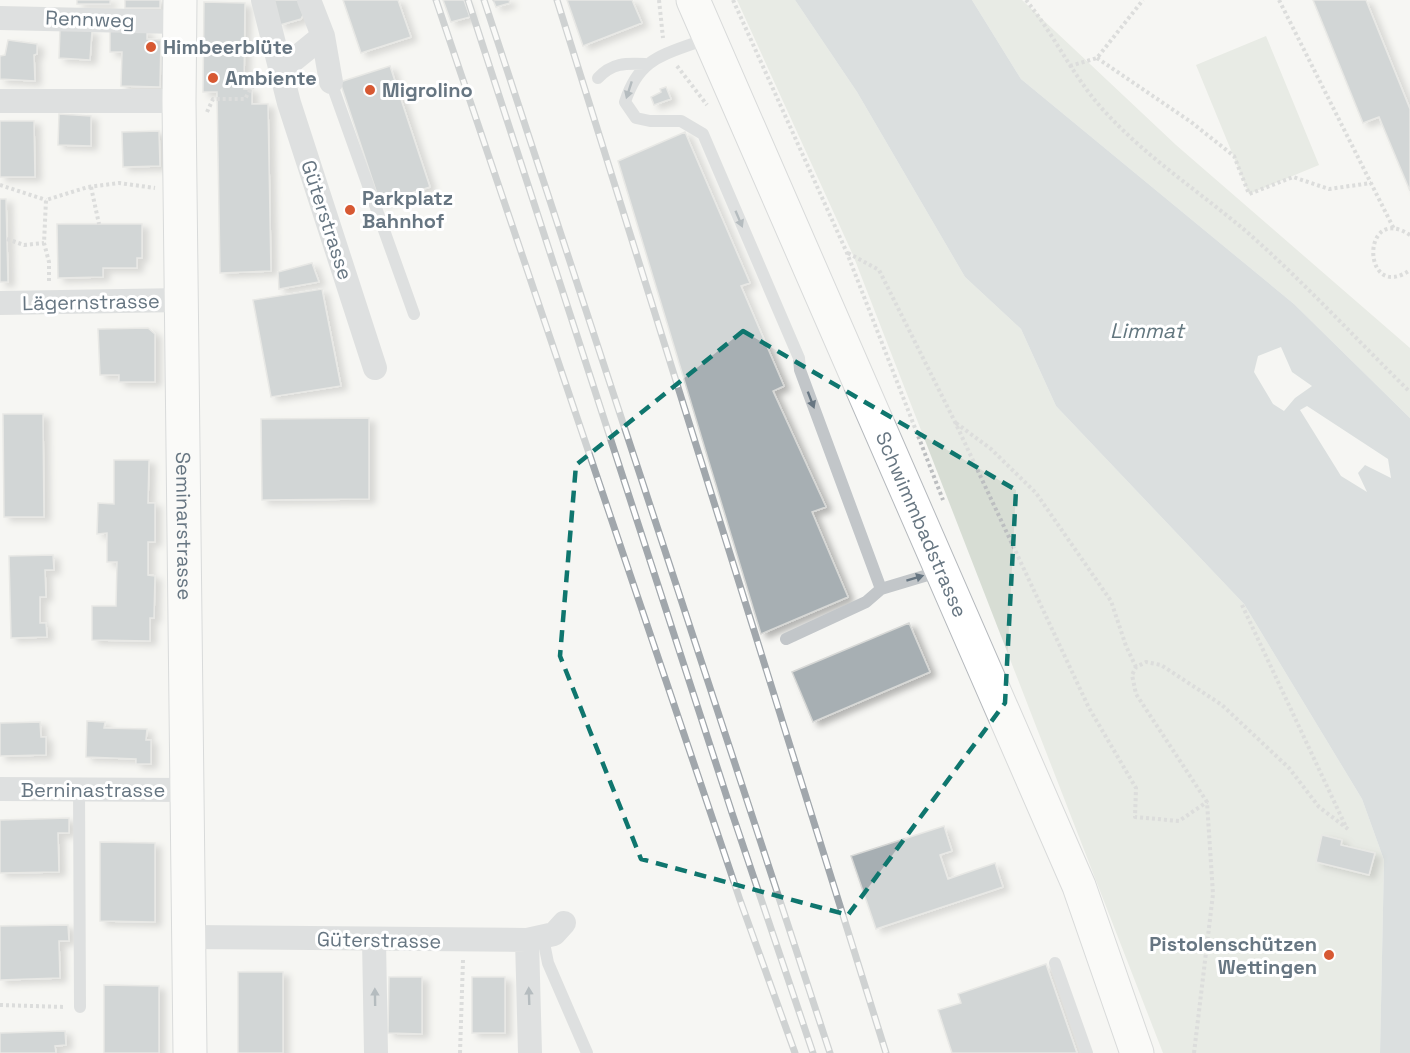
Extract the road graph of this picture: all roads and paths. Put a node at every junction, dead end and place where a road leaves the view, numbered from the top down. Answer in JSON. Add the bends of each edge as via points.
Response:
{"nodes":[{"id":1,"x":263,"y":0,"type":"edge"},
{"id":2,"x":309,"y":0,"type":"edge"},
{"id":3,"x":693,"y":0,"type":"edge"},
{"id":4,"x":733,"y":0,"type":"edge"},
{"id":5,"x":1026,"y":0,"type":"edge"},
{"id":6,"x":1143,"y":0,"type":"edge"},
{"id":7,"x":1280,"y":0,"type":"edge"},
{"id":8,"x":180,"y":11,"type":"edge"},
{"id":9,"x":0,"y":18,"type":"edge"},
{"id":10,"x":322,"y":36,"type":"junction"},
{"id":11,"x":709,"y":38,"type":"junction"},
{"id":12,"x":1097,"y":58,"type":"junction"},
{"id":13,"x":645,"y":64,"type":"junction"},
{"id":14,"x":1070,"y":66,"type":"junction"},
{"id":15,"x":280,"y":71,"type":"junction"},
{"id":16,"x":598,"y":78,"type":"dead end"},
{"id":17,"x":331,"y":82,"type":"joint"},
{"id":18,"x":251,"y":88,"type":"dead end"},
{"id":19,"x":0,"y":101,"type":"edge"},
{"id":20,"x":193,"y":107,"type":"junction"},
{"id":21,"x":1371,"y":183,"type":"junction"},
{"id":22,"x":0,"y":184,"type":"edge"},
{"id":23,"x":91,"y":187,"type":"junction"},
{"id":24,"x":164,"y":190,"type":"dead end"},
{"id":25,"x":46,"y":200,"type":"junction"},
{"id":26,"x":99,"y":224,"type":"dead end"},
{"id":27,"x":1394,"y":229,"type":"junction"},
{"id":28,"x":1410,"y":235,"type":"edge"},
{"id":29,"x":7,"y":239,"type":"dead end"},
{"id":30,"x":44,"y":243,"type":"junction"},
{"id":31,"x":847,"y":253,"type":"junction"},
{"id":32,"x":1410,"y":271,"type":"edge"},
{"id":33,"x":183,"y":300,"type":"junction"},
{"id":34,"x":0,"y":303,"type":"edge"},
{"id":35,"x":49,"y":303,"type":"junction"},
{"id":36,"x":414,"y":314,"type":"dead end"},
{"id":37,"x":375,"y":368,"type":"dead end"},
{"id":38,"x":1410,"y":392,"type":"edge"},
{"id":39,"x":955,"y":422,"type":"junction"},
{"id":40,"x":947,"y":509,"type":"dead end"},
{"id":41,"x":942,"y":570,"type":"junction"},
{"id":42,"x":881,"y":589,"type":"junction"},
{"id":43,"x":1242,"y":605,"type":"dead end"},
{"id":44,"x":786,"y":639,"type":"dead end"},
{"id":45,"x":1136,"y":667,"type":"junction"},
{"id":46,"x":79,"y":788,"type":"junction"},
{"id":47,"x":0,"y":789,"type":"edge"},
{"id":48,"x":186,"y":790,"type":"junction"},
{"id":49,"x":1207,"y":802,"type":"junction"},
{"id":50,"x":564,"y":923,"type":"dead end"},
{"id":51,"x":189,"y":937,"type":"junction"},
{"id":52,"x":535,"y":939,"type":"junction"},
{"id":53,"x":375,"y":940,"type":"junction"},
{"id":54,"x":464,"y":942,"type":"junction"},
{"id":55,"x":1055,"y":963,"type":"dead end"},
{"id":56,"x":0,"y":1005,"type":"edge"},
{"id":57,"x":80,"y":1007,"type":"joint"},
{"id":58,"x":190,"y":1053,"type":"edge"},
{"id":59,"x":376,"y":1053,"type":"edge"},
{"id":60,"x":460,"y":1053,"type":"edge"},
{"id":61,"x":530,"y":1053,"type":"edge"},
{"id":62,"x":587,"y":1053,"type":"edge"},
{"id":63,"x":1087,"y":1053,"type":"edge"},
{"id":64,"x":1137,"y":1053,"type":"edge"},
{"id":65,"x":1194,"y":1053,"type":"edge"}],
"edges":[{"from":1,"to":15,"type":"street","name":"Güterstrasse"},
{"from":2,"to":10,"type":"street"},
{"from":3,"to":11,"type":"main road","name":"Schwimmbadstrasse"},
{"from":4,"to":31,"type":"path"},
{"from":5,"to":14,"type":"path","via":[[1048,27]]},
{"from":6,"to":12,"type":"path"},
{"from":7,"to":21,"type":"path"},
{"from":8,"to":9,"type":"street","name":"Rennweg"},
{"from":8,"to":20,"type":"main road","name":"Seminarstrasse"},
{"from":10,"to":15,"type":"street"},
{"from":10,"to":17,"type":"street"},
{"from":11,"to":13,"type":"lane"},
{"from":11,"to":41,"type":"main road","name":"Schwimmbadstrasse"},
{"from":12,"to":14,"type":"path"},
{"from":12,"to":21,"type":"path","via":[[1234,156],[1249,194],[1293,177],[1329,189]]},
{"from":13,"to":16,"type":"lane","via":[[622,63]]},
{"from":13,"to":42,"type":"lane","one_way":true,"via":[[632,81],[625,102],[636,118],[681,121],[703,134],[799,358],[800,370]]},
{"from":14,"to":38,"type":"path","via":[[1108,116],[1248,233]]},
{"from":15,"to":37,"type":"street","name":"Güterstrasse"},
{"from":17,"to":36,"type":"lane"},
{"from":18,"to":20,"type":"path","via":[[244,99],[213,99]]},
{"from":19,"to":20,"type":"street"},
{"from":20,"to":33,"type":"main road","name":"Seminarstrasse"},
{"from":21,"to":27,"type":"path"},
{"from":22,"to":25,"type":"path"},
{"from":23,"to":24,"type":"path","via":[[118,183]]},
{"from":23,"to":25,"type":"path"},
{"from":23,"to":26,"type":"path"},
{"from":25,"to":30,"type":"path"},
{"from":27,"to":28,"type":"path"},
{"from":27,"to":32,"type":"path","via":[[1375,239],[1371,253],[1376,267],[1396,276]]},
{"from":29,"to":30,"type":"path","via":[[24,244]]},
{"from":30,"to":35,"type":"path","via":[[49,262]]},
{"from":31,"to":39,"type":"path","via":[[879,270]]},
{"from":31,"to":40,"type":"path"},
{"from":33,"to":35,"type":"street","name":"Lägernstrasse"},
{"from":33,"to":48,"type":"main road","name":"Seminarstrasse"},
{"from":34,"to":35,"type":"street","name":"Lägernstrasse"},
{"from":39,"to":45,"type":"path","via":[[991,449],[1036,493],[1111,601]]},
{"from":39,"to":49,"type":"path","via":[[1089,708],[1136,788],[1135,817],[1179,821]]},
{"from":42,"to":41,"type":"lane","one_way":true},
{"from":41,"to":64,"type":"main road","name":"Schwimmbadstrasse","via":[[1078,886]]},
{"from":42,"to":44,"type":"lane","via":[[866,602]]},
{"from":43,"to":45,"type":"path","via":[[1348,829],[1319,807],[1289,768],[1222,705],[1161,665],[1146,662]]},
{"from":45,"to":49,"type":"path","via":[[1132,675],[1136,694]]},
{"from":46,"to":47,"type":"street","name":"Berninastrasse"},
{"from":46,"to":48,"type":"street","name":"Berninastrasse"},
{"from":46,"to":57,"type":"lane"},
{"from":48,"to":51,"type":"main road","name":"Seminarstrasse"},
{"from":49,"to":65,"type":"path","via":[[1213,894]]},
{"from":50,"to":52,"type":"street","via":[[555,934]]},
{"from":51,"to":53,"type":"street","name":"Güterstrasse"},
{"from":51,"to":58,"type":"main road","name":"Seminarstrasse"},
{"from":52,"to":54,"type":"street","name":"Güterstrasse"},
{"from":61,"to":52,"type":"street","one_way":true},
{"from":52,"to":62,"type":"lane"},
{"from":53,"to":54,"type":"street","name":"Güterstrasse"},
{"from":59,"to":53,"type":"street","one_way":true},
{"from":54,"to":60,"type":"path"},
{"from":55,"to":63,"type":"lane"},
{"from":56,"to":57,"type":"path"}]}
